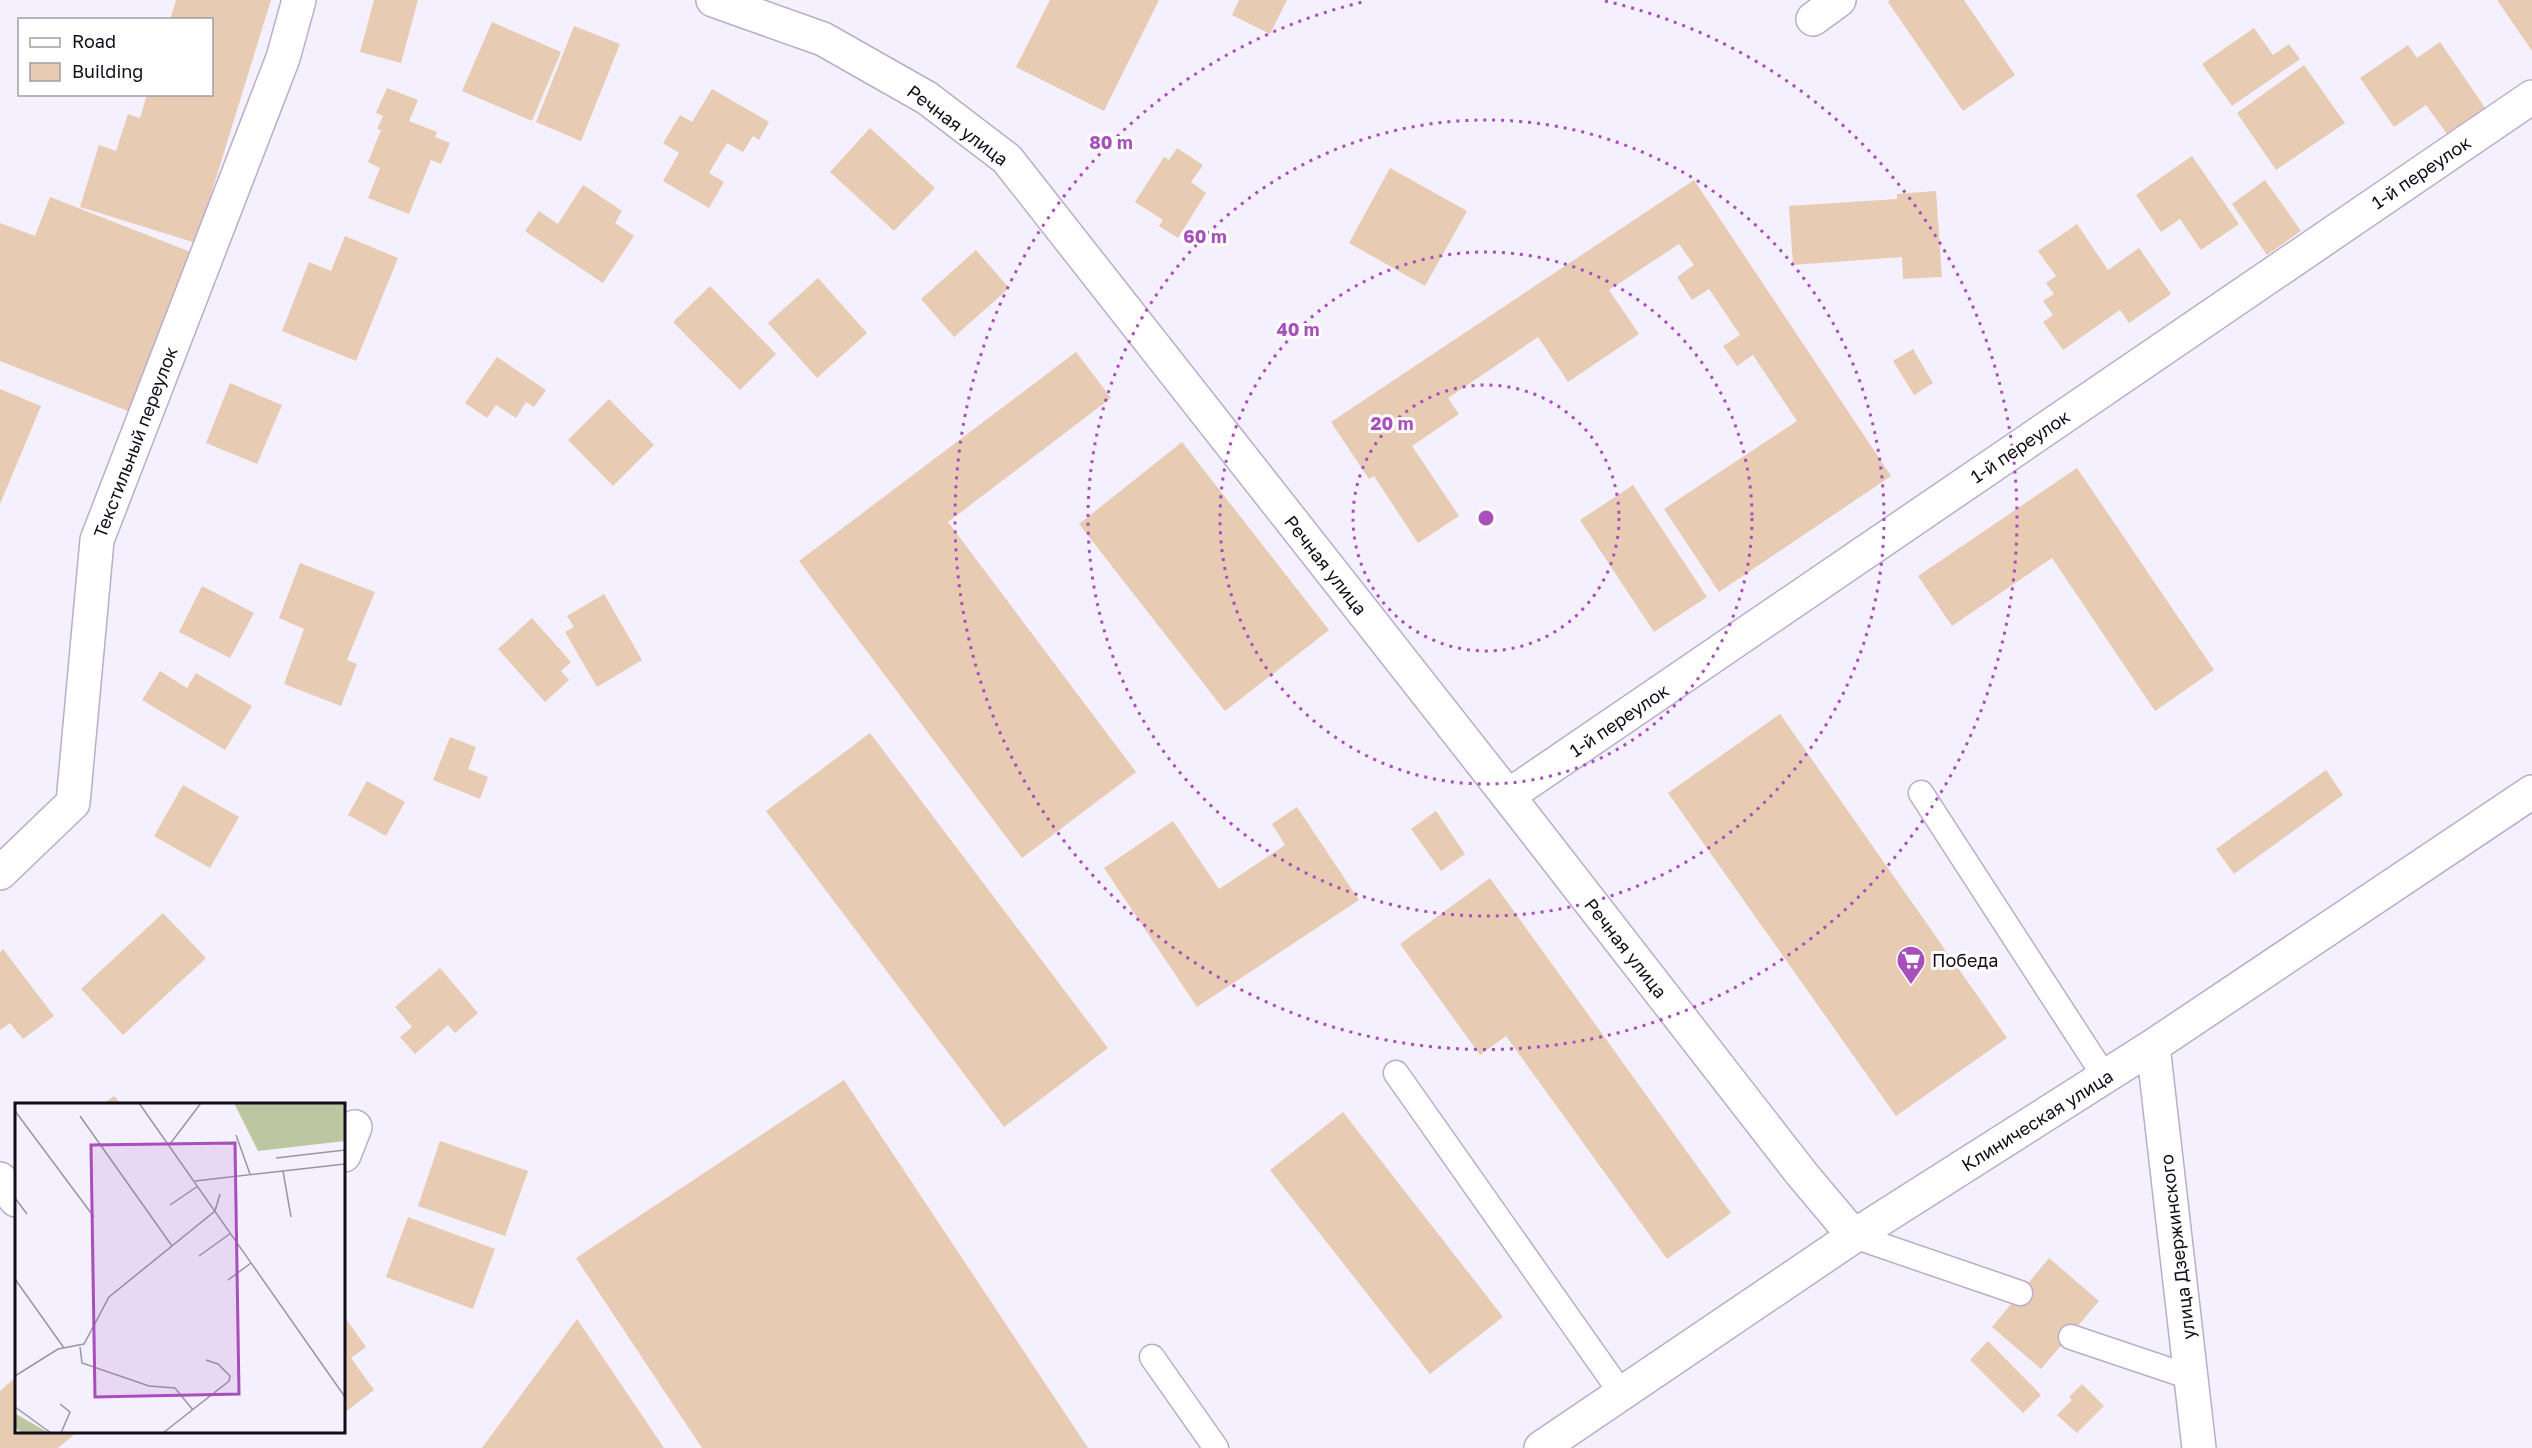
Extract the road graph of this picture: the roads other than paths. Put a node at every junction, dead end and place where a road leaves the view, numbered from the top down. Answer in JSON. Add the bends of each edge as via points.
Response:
{"nodes":[{"id":1,"x":299,"y":0,"type":"edge"},
{"id":2,"x":713,"y":0,"type":"edge"},
{"id":3,"x":1839,"y":0,"type":"edge"},
{"id":4,"x":1813,"y":20,"type":"dead end"},
{"id":5,"x":2532,"y":97,"type":"edge"},
{"id":6,"x":1921,"y":793,"type":"dead end"},
{"id":7,"x":2531,"y":794,"type":"edge"},
{"id":8,"x":1508,"y":796,"type":"junction"},
{"id":9,"x":0,"y":873,"type":"edge"},
{"id":10,"x":2153,"y":1046,"type":"junction"},
{"id":11,"x":1396,"y":1072,"type":"dead end"},
{"id":12,"x":2105,"y":1077,"type":"junction"},
{"id":13,"x":0,"y":1179,"type":"edge"},
{"id":14,"x":15,"y":1199,"type":"edge"},
{"id":15,"x":1854,"y":1236,"type":"junction"},
{"id":16,"x":2020,"y":1293,"type":"dead end"},
{"id":17,"x":2071,"y":1337,"type":"dead end"},
{"id":18,"x":1152,"y":1357,"type":"dead end"},
{"id":19,"x":2193,"y":1378,"type":"junction"},
{"id":20,"x":1622,"y":1394,"type":"junction"},
{"id":21,"x":1216,"y":1448,"type":"edge"},
{"id":22,"x":1541,"y":1448,"type":"edge"},
{"id":23,"x":2199,"y":1448,"type":"edge"}],
"edges":[{"from":1,"to":9,"type":"street","name":"Текстильный переулок","via":[[283,58],[97,540],[73,803]]},
{"from":2,"to":8,"type":"street","name":"Речная улица","via":[[823,39],[927,98],[1007,159]]},
{"from":3,"to":4,"type":"street"},
{"from":5,"to":8,"type":"street","name":"1-й переулок"},
{"from":6,"to":12,"type":"lane"},
{"from":7,"to":10,"type":"street","name":"Клиническая улица"},
{"from":8,"to":15,"type":"street","name":"Речная улица"},
{"from":10,"to":12,"type":"street","name":"Клиническая улица"},
{"from":10,"to":19,"type":"street","name":"улица Дзержинского"},
{"from":11,"to":20,"type":"lane"},
{"from":12,"to":15,"type":"street","name":"Клиническая улица"},
{"from":13,"to":14,"type":"street"},
{"from":15,"to":16,"type":"lane"},
{"from":15,"to":20,"type":"street","name":"Клиническая улица"},
{"from":17,"to":19,"type":"lane"},
{"from":18,"to":21,"type":"lane"},
{"from":19,"to":23,"type":"street","name":"улица Дзержинского"},
{"from":20,"to":22,"type":"street","name":"Клиническая улица"}]}
